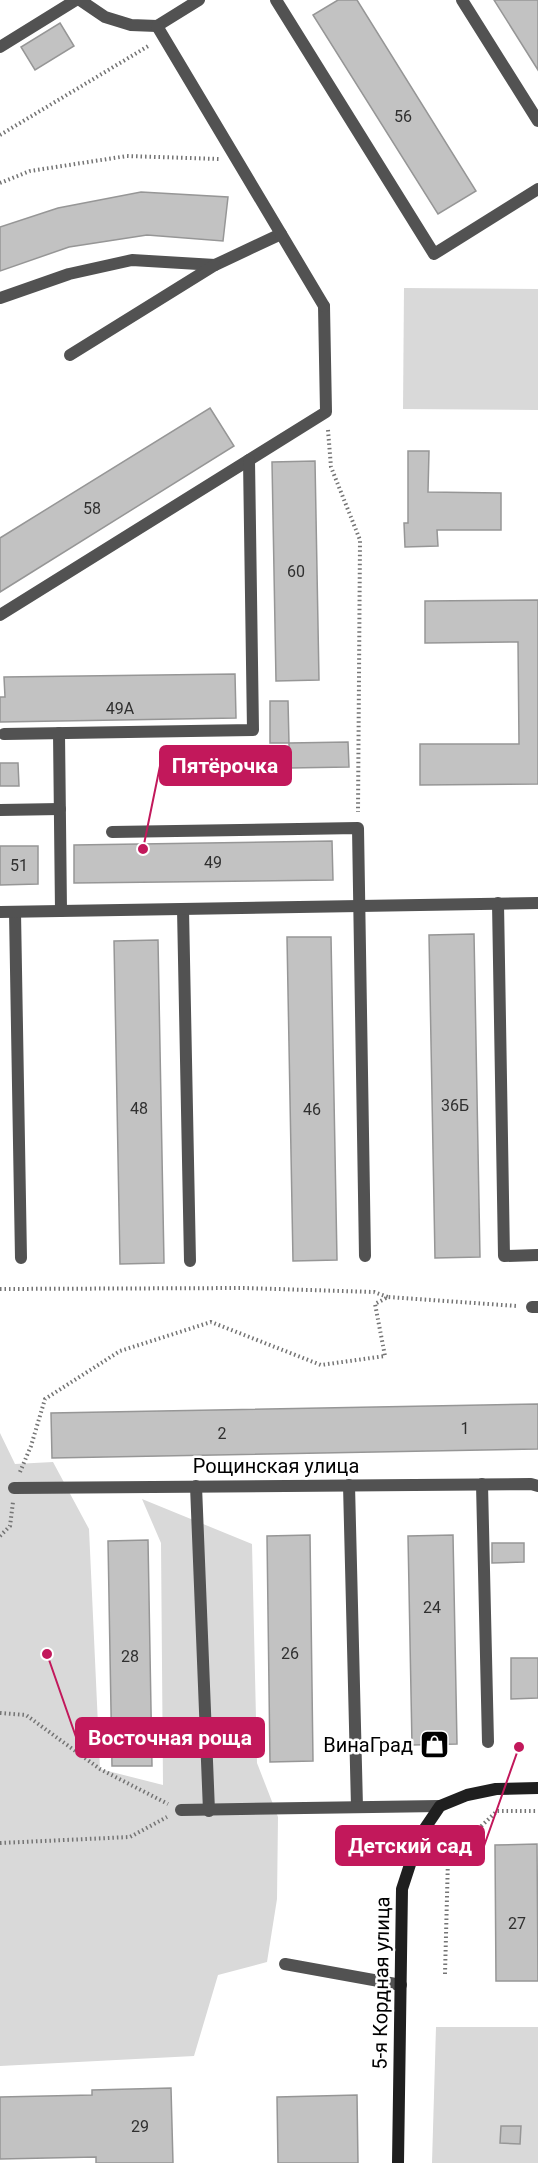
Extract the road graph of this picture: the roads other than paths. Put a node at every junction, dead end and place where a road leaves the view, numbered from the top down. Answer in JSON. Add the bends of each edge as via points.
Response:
{"nodes":[{"id":1,"x":78,"y":0,"type":"edge"},
{"id":2,"x":199,"y":0,"type":"edge"},
{"id":3,"x":276,"y":0,"type":"edge"},
{"id":4,"x":462,"y":0,"type":"edge"},
{"id":5,"x":161,"y":31,"type":"junction"},
{"id":6,"x":0,"y":47,"type":"edge"},
{"id":7,"x":538,"y":121,"type":"edge"},
{"id":8,"x":538,"y":189,"type":"edge"},
{"id":9,"x":281,"y":234,"type":"junction"},
{"id":10,"x":216,"y":265,"type":"junction"},
{"id":11,"x":0,"y":298,"type":"edge"},
{"id":12,"x":70,"y":355,"type":"dead end"},
{"id":13,"x":249,"y":460,"type":"junction"},
{"id":14,"x":0,"y":615,"type":"edge"},
{"id":15,"x":59,"y":733,"type":"junction"},
{"id":16,"x":4,"y":734,"type":"dead end"},
{"id":17,"x":60,"y":809,"type":"junction"},
{"id":18,"x":0,"y":810,"type":"edge"},
{"id":19,"x":112,"y":832,"type":"dead end"},
{"id":20,"x":498,"y":903,"type":"junction"},
{"id":21,"x":538,"y":903,"type":"edge"},
{"id":22,"x":358,"y":906,"type":"junction"},
{"id":23,"x":183,"y":909,"type":"junction"},
{"id":24,"x":61,"y":910,"type":"junction"},
{"id":25,"x":0,"y":912,"type":"edge"},
{"id":26,"x":15,"y":912,"type":"junction"},
{"id":27,"x":538,"y":1255,"type":"edge"},
{"id":28,"x":365,"y":1256,"type":"dead end"},
{"id":29,"x":21,"y":1258,"type":"dead end"},
{"id":30,"x":189,"y":1262,"type":"dead end"},
{"id":31,"x":482,"y":1484,"type":"junction"},
{"id":32,"x":349,"y":1485,"type":"junction"},
{"id":33,"x":196,"y":1486,"type":"junction"},
{"id":34,"x":538,"y":1486,"type":"edge"},
{"id":35,"x":14,"y":1488,"type":"road end"},
{"id":36,"x":488,"y":1742,"type":"dead end"},
{"id":37,"x":538,"y":1788,"type":"edge"},
{"id":38,"x":440,"y":1806,"type":"junction"},
{"id":39,"x":357,"y":1807,"type":"junction"},
{"id":40,"x":181,"y":1810,"type":"road end"},
{"id":41,"x":209,"y":1811,"type":"junction"},
{"id":42,"x":285,"y":1964,"type":"dead end"},
{"id":43,"x":401,"y":1985,"type":"junction"},
{"id":44,"x":398,"y":2163,"type":"edge"}],
"edges":[{"from":1,"to":5,"type":"street","via":[[105,17]]},
{"from":1,"to":6,"type":"street"},
{"from":2,"to":5,"type":"street"},
{"from":3,"to":8,"type":"street","via":[[434,254]]},
{"from":4,"to":7,"type":"street"},
{"from":5,"to":9,"type":"street"},
{"from":9,"to":10,"type":"street"},
{"from":9,"to":13,"type":"street","via":[[324,306],[326,412]]},
{"from":10,"to":11,"type":"street","via":[[132,260],[69,274]]},
{"from":10,"to":12,"type":"street"},
{"from":13,"to":14,"type":"street"},
{"from":13,"to":15,"type":"street","via":[[253,730]]},
{"from":15,"to":16,"type":"street"},
{"from":15,"to":17,"type":"street"},
{"from":17,"to":18,"type":"street"},
{"from":17,"to":24,"type":"street"},
{"from":19,"to":22,"type":"street","via":[[358,828]]},
{"from":20,"to":21,"type":"street"},
{"from":20,"to":22,"type":"street"},
{"from":20,"to":27,"type":"street","via":[[504,1256]]},
{"from":22,"to":23,"type":"street"},
{"from":22,"to":28,"type":"street"},
{"from":23,"to":24,"type":"street"},
{"from":23,"to":30,"type":"street"},
{"from":24,"to":26,"type":"street"},
{"from":25,"to":26,"type":"street"},
{"from":26,"to":29,"type":"street"},
{"from":31,"to":32,"type":"street","name":"Рощинская улица"},
{"from":31,"to":34,"type":"street","name":"Рощинская улица"},
{"from":31,"to":36,"type":"street"},
{"from":32,"to":33,"type":"street","name":"Рощинская улица"},
{"from":32,"to":39,"type":"street"},
{"from":33,"to":35,"type":"street","name":"Рощинская улица"},
{"from":33,"to":41,"type":"street"},
{"from":37,"to":38,"type":"main road","via":[[496,1789]]},
{"from":38,"to":39,"type":"street"},
{"from":38,"to":43,"type":"main road","name":"5-я Кордная улица","via":[[419,1837],[402,1889]]},
{"from":39,"to":41,"type":"street"},
{"from":40,"to":41,"type":"street"},
{"from":42,"to":43,"type":"street"},
{"from":43,"to":44,"type":"main road","name":"5-я Кордная улица"}]}
